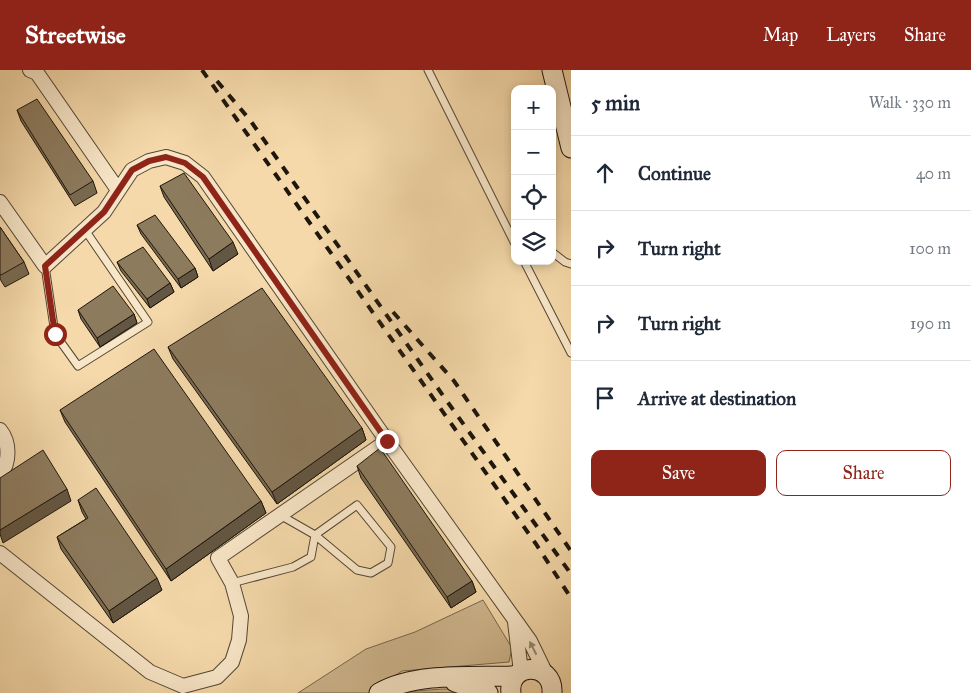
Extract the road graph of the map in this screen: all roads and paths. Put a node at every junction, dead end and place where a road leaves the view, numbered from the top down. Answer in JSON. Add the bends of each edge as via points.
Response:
{"nodes":[{"id":1,"x":428,"y":70,"type":"edge"},
{"id":2,"x":552,"y":70,"type":"edge"},
{"id":3,"x":34,"y":71,"type":"edge"},
{"id":4,"x":571,"y":148,"type":"edge"},
{"id":5,"x":118,"y":190,"type":"junction"},
{"id":6,"x":0,"y":202,"type":"edge"},
{"id":7,"x":85,"y":230,"type":"junction"},
{"id":8,"x":511,"y":236,"type":"edge"},
{"id":9,"x":556,"y":255,"type":"edge"},
{"id":10,"x":571,"y":264,"type":"edge"},
{"id":11,"x":526,"y":265,"type":"edge"},
{"id":12,"x":45,"y":266,"type":"junction"},
{"id":13,"x":571,"y":353,"type":"edge"},
{"id":14,"x":0,"y":430,"type":"edge"},
{"id":15,"x":387,"y":441,"type":"junction"},
{"id":16,"x":0,"y":475,"type":"edge"},
{"id":17,"x":280,"y":515,"type":"junction"},
{"id":18,"x":315,"y":535,"type":"junction"},
{"id":19,"x":0,"y":554,"type":"edge"},
{"id":20,"x":232,"y":583,"type":"junction"},
{"id":21,"x":515,"y":622,"type":"junction"},
{"id":22,"x":440,"y":677,"type":"junction"},
{"id":23,"x":515,"y":680,"type":"edge"},
{"id":24,"x":549,"y":684,"type":"edge"},
{"id":25,"x":387,"y":691,"type":"edge"},
{"id":26,"x":488,"y":693,"type":"edge"}],
"edges":[{"from":1,"to":8,"type":"lane"},
{"from":2,"to":4,"type":"street"},
{"from":3,"to":5,"type":"street"},
{"from":5,"to":7,"type":"street","via":[[104,212]]},
{"from":5,"to":15,"type":"street","via":[[132,170],[166,157],[185,163],[203,177]]},
{"from":6,"to":12,"type":"street"},
{"from":7,"to":12,"type":"street"},
{"from":7,"to":12,"type":"lane","via":[[148,322],[78,366],[55,334]]},
{"from":9,"to":10,"type":"lane"},
{"from":11,"to":13,"type":"lane"},
{"from":14,"to":16,"type":"street","via":[[5,435],[7,463]]},
{"from":15,"to":17,"type":"street"},
{"from":15,"to":21,"type":"street"},
{"from":17,"to":18,"type":"lane"},
{"from":17,"to":20,"type":"street","via":[[215,556]]},
{"from":18,"to":18,"type":"lane","via":[[357,570],[371,573],[388,563],[391,547],[357,505]]},
{"from":18,"to":20,"type":"lane","via":[[311,557],[299,564]]},
{"from":19,"to":20,"type":"street","via":[[150,672],[183,686],[217,677],[232,662],[239,640],[241,616]]},
{"from":21,"to":23,"type":"street"},
{"from":24,"to":21,"type":"street","one_way":true,"via":[[530,641]]},
{"from":22,"to":23,"type":"street"},
{"from":22,"to":25,"type":"street","via":[[416,680]]},
{"from":22,"to":26,"type":"street"},
{"from":23,"to":24,"type":"street","via":[[528,669],[534,669],[541,671]]}]}
